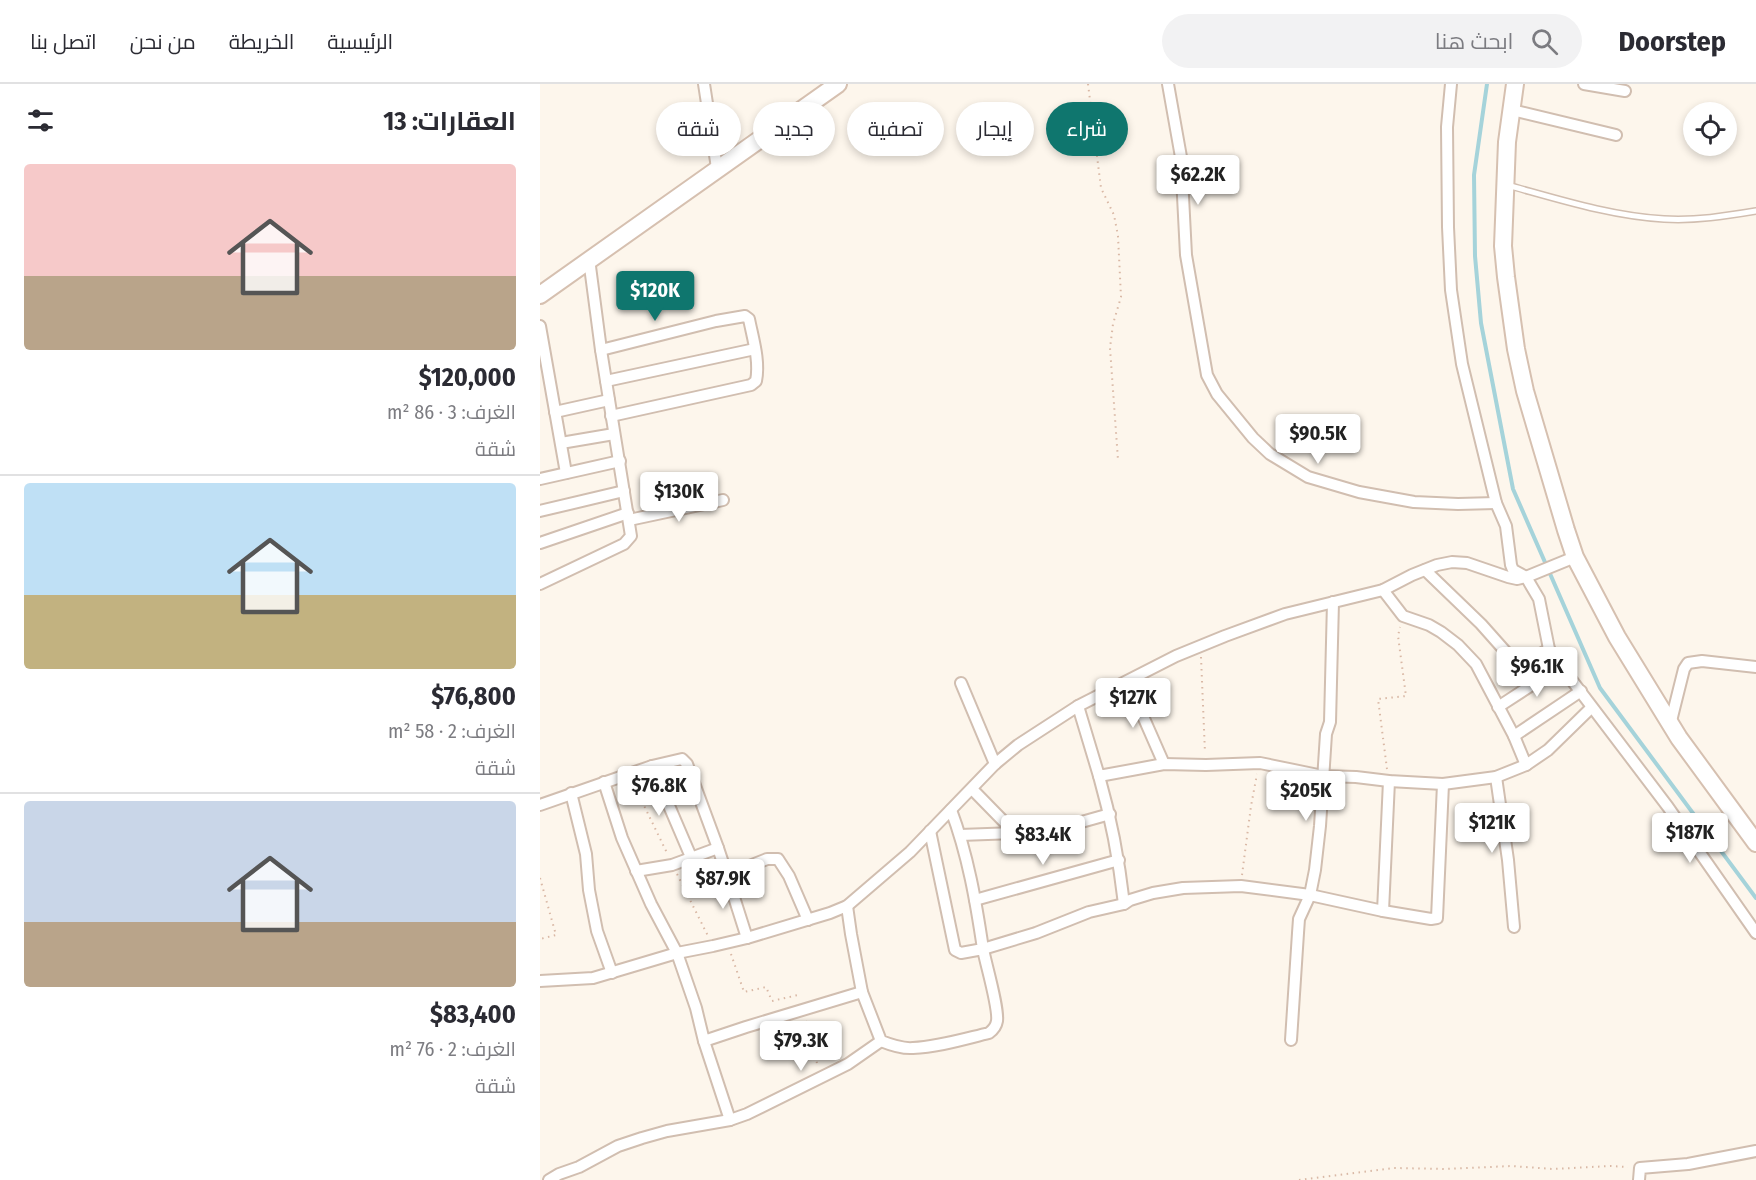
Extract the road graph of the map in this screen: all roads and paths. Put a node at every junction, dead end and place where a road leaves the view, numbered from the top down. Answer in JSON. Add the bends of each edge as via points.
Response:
{"nodes":[{"id":1,"x":704,"y":84,"type":"edge"},
{"id":2,"x":838,"y":84,"type":"edge"},
{"id":3,"x":1088,"y":84,"type":"edge"},
{"id":4,"x":1168,"y":84,"type":"edge"},
{"id":5,"x":1451,"y":84,"type":"edge"},
{"id":6,"x":1515,"y":84,"type":"edge"},
{"id":7,"x":1584,"y":84,"type":"edge"},
{"id":8,"x":1625,"y":91,"type":"dead end"},
{"id":9,"x":1512,"y":110,"type":"junction"},
{"id":10,"x":1616,"y":135,"type":"dead end"},
{"id":11,"x":717,"y":168,"type":"junction"},
{"id":12,"x":1505,"y":185,"type":"junction"},
{"id":13,"x":1756,"y":211,"type":"edge"},
{"id":14,"x":589,"y":259,"type":"junction"},
{"id":15,"x":540,"y":295,"type":"edge"},
{"id":16,"x":540,"y":326,"type":"edge"},
{"id":17,"x":755,"y":349,"type":"junction"},
{"id":18,"x":601,"y":350,"type":"junction"},
{"id":19,"x":606,"y":381,"type":"junction"},
{"id":20,"x":609,"y":400,"type":"junction"},
{"id":21,"x":555,"y":412,"type":"junction"},
{"id":22,"x":611,"y":416,"type":"junction"},
{"id":23,"x":614,"y":434,"type":"junction"},
{"id":24,"x":561,"y":443,"type":"junction"},
{"id":25,"x":1118,"y":460,"type":"dead end"},
{"id":26,"x":620,"y":461,"type":"junction"},
{"id":27,"x":566,"y":473,"type":"junction"},
{"id":28,"x":540,"y":479,"type":"edge"},
{"id":29,"x":624,"y":491,"type":"junction"},
{"id":30,"x":723,"y":500,"type":"dead end"},
{"id":31,"x":1496,"y":503,"type":"junction"},
{"id":32,"x":540,"y":511,"type":"edge"},
{"id":33,"x":629,"y":517,"type":"junction"},
{"id":34,"x":540,"y":543,"type":"edge"},
{"id":35,"x":1571,"y":559,"type":"junction"},
{"id":36,"x":1425,"y":570,"type":"junction"},
{"id":37,"x":1531,"y":575,"type":"junction"},
{"id":38,"x":540,"y":584,"type":"edge"},
{"id":39,"x":1383,"y":590,"type":"junction"},
{"id":40,"x":1333,"y":602,"type":"junction"},
{"id":41,"x":1403,"y":616,"type":"junction"},
{"id":42,"x":1200,"y":646,"type":"junction"},
{"id":43,"x":1549,"y":649,"type":"junction"},
{"id":44,"x":1561,"y":666,"type":"junction"},
{"id":45,"x":1756,"y":667,"type":"edge"},
{"id":46,"x":1128,"y":682,"type":"junction"},
{"id":47,"x":961,"y":683,"type":"dead end"},
{"id":48,"x":1581,"y":692,"type":"junction"},
{"id":49,"x":1078,"y":706,"type":"junction"},
{"id":50,"x":1498,"y":707,"type":"junction"},
{"id":51,"x":1591,"y":708,"type":"junction"},
{"id":52,"x":1670,"y":725,"type":"junction"},
{"id":53,"x":1514,"y":736,"type":"junction"},
{"id":54,"x":1260,"y":763,"type":"junction"},
{"id":55,"x":995,"y":764,"type":"junction"},
{"id":56,"x":1164,"y":764,"type":"junction"},
{"id":57,"x":1206,"y":765,"type":"junction"},
{"id":58,"x":1526,"y":765,"type":"junction"},
{"id":59,"x":652,"y":766,"type":"junction"},
{"id":60,"x":1099,"y":776,"type":"junction"},
{"id":61,"x":1323,"y":776,"type":"junction"},
{"id":62,"x":1496,"y":777,"type":"junction"},
{"id":63,"x":1389,"y":781,"type":"junction"},
{"id":64,"x":604,"y":782,"type":"junction"},
{"id":65,"x":1443,"y":784,"type":"junction"},
{"id":66,"x":972,"y":789,"type":"junction"},
{"id":67,"x":571,"y":793,"type":"junction"},
{"id":68,"x":540,"y":806,"type":"edge"},
{"id":69,"x":951,"y":810,"type":"junction"},
{"id":70,"x":1110,"y":814,"type":"junction"},
{"id":71,"x":930,"y":831,"type":"junction"},
{"id":72,"x":1015,"y":832,"type":"junction"},
{"id":73,"x":960,"y":835,"type":"junction"},
{"id":74,"x":1756,"y":843,"type":"edge"},
{"id":75,"x":718,"y":848,"type":"junction"},
{"id":76,"x":692,"y":857,"type":"junction"},
{"id":77,"x":1119,"y":860,"type":"junction"},
{"id":78,"x":636,"y":871,"type":"junction"},
{"id":79,"x":727,"y":874,"type":"junction"},
{"id":80,"x":540,"y":878,"type":"edge"},
{"id":81,"x":1241,"y":886,"type":"junction"},
{"id":82,"x":1310,"y":895,"type":"junction"},
{"id":83,"x":975,"y":900,"type":"junction"},
{"id":84,"x":1124,"y":904,"type":"junction"},
{"id":85,"x":847,"y":906,"type":"junction"},
{"id":86,"x":1383,"y":911,"type":"junction"},
{"id":87,"x":808,"y":920,"type":"junction"},
{"id":88,"x":1515,"y":927,"type":"dead end"},
{"id":89,"x":1756,"y":933,"type":"edge"},
{"id":90,"x":747,"y":938,"type":"junction"},
{"id":91,"x":540,"y":939,"type":"edge"},
{"id":92,"x":982,"y":950,"type":"junction"},
{"id":93,"x":677,"y":953,"type":"junction"},
{"id":94,"x":612,"y":973,"type":"junction"},
{"id":95,"x":540,"y":981,"type":"edge"},
{"id":96,"x":862,"y":992,"type":"junction"},
{"id":97,"x":1291,"y":1040,"type":"dead end"},
{"id":98,"x":704,"y":1041,"type":"junction"},
{"id":99,"x":881,"y":1041,"type":"junction"},
{"id":100,"x":730,"y":1120,"type":"junction"},
{"id":101,"x":1756,"y":1151,"type":"edge"},
{"id":102,"x":1640,"y":1168,"type":"junction"},
{"id":103,"x":549,"y":1180,"type":"edge"},
{"id":104,"x":1299,"y":1180,"type":"edge"},
{"id":105,"x":1639,"y":1180,"type":"edge"}],
"edges":[{"from":1,"to":11,"type":"street"},
{"from":2,"to":11,"type":"street"},
{"from":3,"to":25,"type":"path","via":[[1101,188],[1114,215],[1118,236],[1121,297],[1110,348]]},
{"from":4,"to":31,"type":"street","via":[[1181,157],[1186,255],[1207,375],[1217,394],[1270,454],[1308,477],[1414,502]]},
{"from":5,"to":31,"type":"street","via":[[1447,127],[1451,290],[1462,364]]},
{"from":6,"to":9,"type":"street"},
{"from":7,"to":8,"type":"street"},
{"from":9,"to":10,"type":"street"},
{"from":9,"to":12,"type":"street"},
{"from":11,"to":14,"type":"street"},
{"from":12,"to":13,"type":"lane","via":[[1603,210],[1664,219],[1714,218]]},
{"from":12,"to":35,"type":"street","via":[[1503,246],[1516,349]]},
{"from":14,"to":15,"type":"street"},
{"from":14,"to":18,"type":"street"},
{"from":16,"to":21,"type":"street"},
{"from":17,"to":18,"type":"street","via":[[745,316]]},
{"from":17,"to":19,"type":"street"},
{"from":17,"to":22,"type":"street","via":[[757,375],[751,385]]},
{"from":18,"to":19,"type":"street"},
{"from":19,"to":20,"type":"street"},
{"from":20,"to":21,"type":"street"},
{"from":20,"to":22,"type":"street"},
{"from":21,"to":24,"type":"street"},
{"from":22,"to":23,"type":"street"},
{"from":23,"to":24,"type":"street"},
{"from":23,"to":26,"type":"street"},
{"from":24,"to":27,"type":"street"},
{"from":26,"to":27,"type":"street"},
{"from":26,"to":29,"type":"street"},
{"from":27,"to":28,"type":"street"},
{"from":29,"to":32,"type":"street"},
{"from":29,"to":33,"type":"street"},
{"from":30,"to":33,"type":"street"},
{"from":31,"to":37,"type":"street","via":[[1508,536],[1513,570]]},
{"from":33,"to":34,"type":"street"},
{"from":33,"to":38,"type":"street","via":[[631,536],[624,544]]},
{"from":35,"to":37,"type":"street"},
{"from":35,"to":52,"type":"street"},
{"from":36,"to":37,"type":"street","via":[[1459,561],[1517,579]]},
{"from":36,"to":39,"type":"street"},
{"from":36,"to":43,"type":"street","via":[[1513,660],[1524,664]]},
{"from":37,"to":43,"type":"street"},
{"from":39,"to":40,"type":"street"},
{"from":39,"to":41,"type":"street"},
{"from":40,"to":42,"type":"street","via":[[1284,614]]},
{"from":40,"to":61,"type":"street","via":[[1330,722]]},
{"from":41,"to":50,"type":"street","via":[[1429,625],[1458,645],[1476,664]]},
{"from":41,"to":63,"type":"path","via":[[1398,636],[1406,696],[1378,699]]},
{"from":42,"to":46,"type":"street"},
{"from":42,"to":57,"type":"path"},
{"from":43,"to":44,"type":"street"},
{"from":44,"to":48,"type":"street"},
{"from":44,"to":50,"type":"street"},
{"from":45,"to":52,"type":"street","via":[[1688,663]]},
{"from":46,"to":49,"type":"street"},
{"from":46,"to":56,"type":"street"},
{"from":47,"to":55,"type":"street"},
{"from":48,"to":51,"type":"street"},
{"from":48,"to":53,"type":"street"},
{"from":49,"to":55,"type":"street"},
{"from":49,"to":60,"type":"street"},
{"from":50,"to":53,"type":"street"},
{"from":51,"to":58,"type":"street","via":[[1548,750]]},
{"from":51,"to":89,"type":"street","via":[[1668,807]]},
{"from":52,"to":74,"type":"street"},
{"from":53,"to":58,"type":"street"},
{"from":54,"to":57,"type":"street"},
{"from":54,"to":61,"type":"street"},
{"from":54,"to":81,"type":"path"},
{"from":55,"to":66,"type":"street"},
{"from":56,"to":57,"type":"street"},
{"from":56,"to":60,"type":"street"},
{"from":58,"to":62,"type":"street"},
{"from":59,"to":64,"type":"street"},
{"from":59,"to":75,"type":"street","via":[[677,759],[685,762]]},
{"from":59,"to":76,"type":"street"},
{"from":60,"to":70,"type":"street"},
{"from":61,"to":63,"type":"street"},
{"from":61,"to":82,"type":"street"},
{"from":62,"to":65,"type":"street"},
{"from":62,"to":88,"type":"street"},
{"from":63,"to":65,"type":"street"},
{"from":63,"to":86,"type":"street"},
{"from":64,"to":67,"type":"street"},
{"from":64,"to":78,"type":"street"},
{"from":65,"to":86,"type":"street","via":[[1438,916],[1431,919]]},
{"from":66,"to":69,"type":"street"},
{"from":66,"to":72,"type":"street"},
{"from":67,"to":68,"type":"street"},
{"from":67,"to":94,"type":"street","via":[[586,854],[597,931]]},
{"from":69,"to":71,"type":"street"},
{"from":69,"to":73,"type":"street"},
{"from":70,"to":72,"type":"street","via":[[1060,828]]},
{"from":70,"to":77,"type":"street"},
{"from":71,"to":85,"type":"street"},
{"from":71,"to":92,"type":"street","via":[[955,950]]},
{"from":72,"to":73,"type":"street"},
{"from":73,"to":83,"type":"street"},
{"from":75,"to":76,"type":"street"},
{"from":75,"to":79,"type":"street"},
{"from":76,"to":78,"type":"street"},
{"from":77,"to":83,"type":"street"},
{"from":77,"to":84,"type":"street"},
{"from":78,"to":93,"type":"street"},
{"from":79,"to":87,"type":"street","via":[[767,859],[778,859]]},
{"from":79,"to":90,"type":"street"},
{"from":80,"to":91,"type":"path","via":[[556,935]]},
{"from":81,"to":82,"type":"street"},
{"from":81,"to":84,"type":"street","via":[[1182,888]]},
{"from":82,"to":86,"type":"street"},
{"from":82,"to":97,"type":"street","via":[[1298,926]]},
{"from":83,"to":92,"type":"street"},
{"from":84,"to":92,"type":"street","via":[[1089,912]]},
{"from":85,"to":87,"type":"street"},
{"from":85,"to":96,"type":"street"},
{"from":87,"to":90,"type":"street"},
{"from":90,"to":93,"type":"street"},
{"from":92,"to":99,"type":"street","via":[[997,1011],[993,1030],[912,1048]]},
{"from":93,"to":94,"type":"street"},
{"from":93,"to":98,"type":"street"},
{"from":94,"to":95,"type":"street"},
{"from":96,"to":98,"type":"street"},
{"from":96,"to":99,"type":"street"},
{"from":98,"to":100,"type":"street"},
{"from":99,"to":100,"type":"street","via":[[848,1064]]},
{"from":100,"to":103,"type":"street","via":[[667,1131],[618,1146]]},
{"from":101,"to":102,"type":"street","via":[[1688,1164]]},
{"from":102,"to":104,"type":"path","via":[[1394,1168]]},
{"from":102,"to":105,"type":"street"}]}
